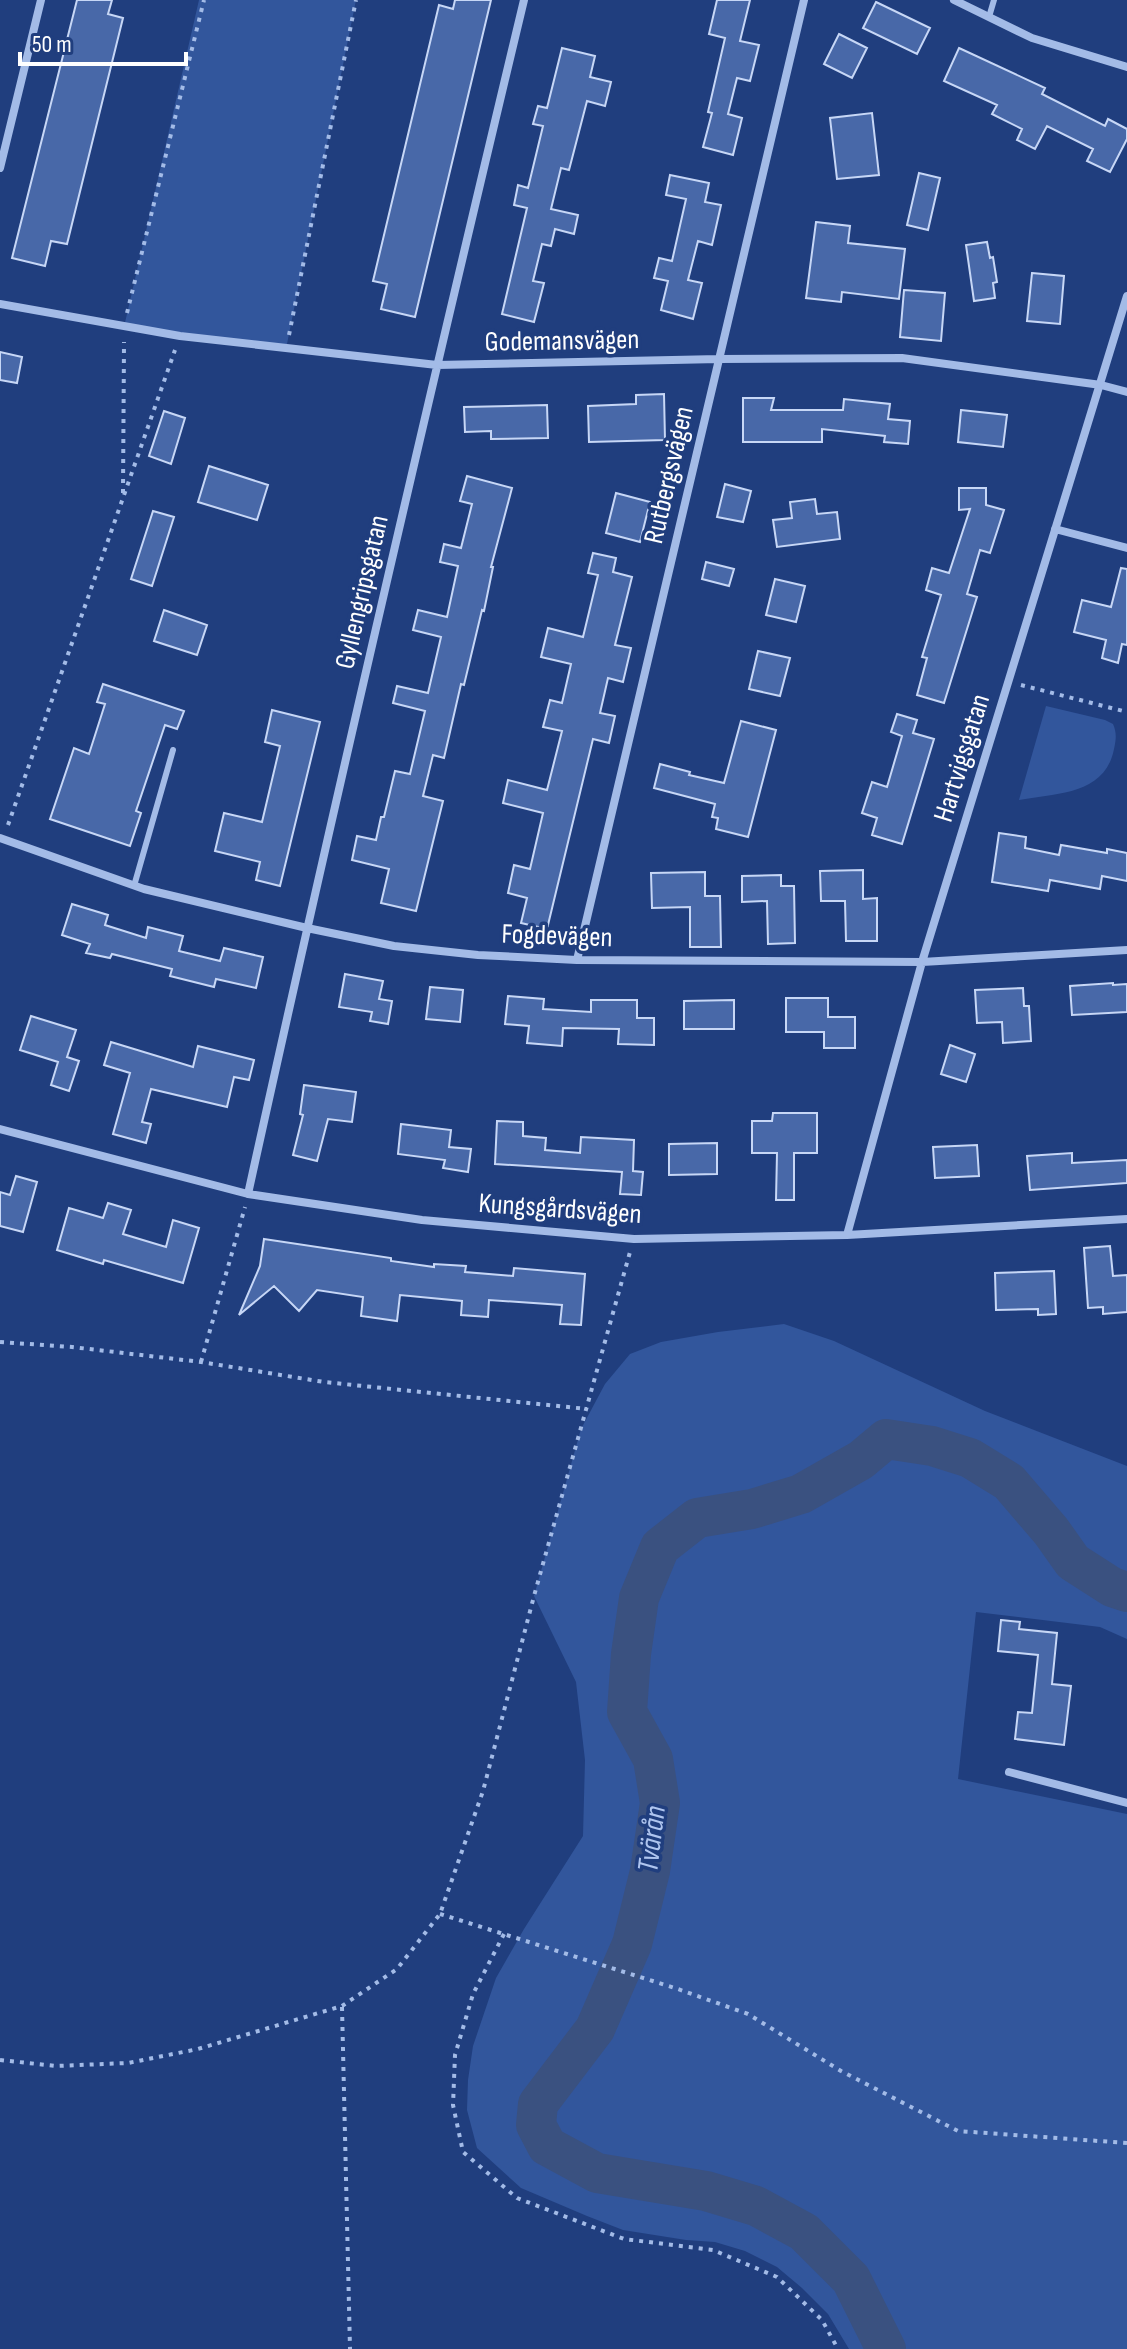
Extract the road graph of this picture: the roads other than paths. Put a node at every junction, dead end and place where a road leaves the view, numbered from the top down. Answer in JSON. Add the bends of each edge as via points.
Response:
{"nodes":[{"id":1,"x":41,"y":0,"type":"edge"},
{"id":2,"x":524,"y":0,"type":"edge"},
{"id":3,"x":804,"y":0,"type":"edge"},
{"id":4,"x":954,"y":0,"type":"edge"},
{"id":5,"x":994,"y":0,"type":"edge"},
{"id":6,"x":989,"y":17,"type":"junction"},
{"id":7,"x":1127,"y":67,"type":"edge"},
{"id":8,"x":0,"y":168,"type":"edge"},
{"id":9,"x":1127,"y":296,"type":"edge"},
{"id":10,"x":0,"y":304,"type":"edge"},
{"id":11,"x":719,"y":359,"type":"junction"},
{"id":12,"x":437,"y":365,"type":"junction"},
{"id":13,"x":1101,"y":385,"type":"junction"},
{"id":14,"x":1127,"y":392,"type":"edge"},
{"id":15,"x":1055,"y":529,"type":"junction"},
{"id":16,"x":1127,"y":548,"type":"edge"},
{"id":17,"x":173,"y":750,"type":"dead end"},
{"id":18,"x":2,"y":839,"type":"edge"},
{"id":19,"x":134,"y":886,"type":"junction"},
{"id":20,"x":307,"y":928,"type":"junction"},
{"id":21,"x":1127,"y":950,"type":"edge"},
{"id":22,"x":577,"y":960,"type":"junction"},
{"id":23,"x":922,"y":962,"type":"junction"},
{"id":24,"x":0,"y":1129,"type":"edge"},
{"id":25,"x":248,"y":1194,"type":"junction"},
{"id":26,"x":1127,"y":1219,"type":"edge"},
{"id":27,"x":847,"y":1235,"type":"junction"},
{"id":28,"x":1009,"y":1772,"type":"dead end"},
{"id":29,"x":1127,"y":1803,"type":"edge"}],
"edges":[{"from":1,"to":8,"type":"street"},
{"from":2,"to":12,"type":"street","name":"Gyllengripsgatan"},
{"from":3,"to":11,"type":"street","name":"Rutbergsvägen"},
{"from":4,"to":6,"type":"street"},
{"from":5,"to":6,"type":"lane"},
{"from":6,"to":7,"type":"street","via":[[1032,38]]},
{"from":9,"to":13,"type":"street","name":"Hartvigsgatan"},
{"from":10,"to":12,"type":"street","name":"Godemansvägen","via":[[180,336]]},
{"from":11,"to":12,"type":"street","name":"Godemansvägen"},
{"from":11,"to":13,"type":"street","name":"Godemansvägen","via":[[902,358]]},
{"from":11,"to":22,"type":"street","name":"Rutbergsvägen"},
{"from":12,"to":20,"type":"street","name":"Gyllengripsgatan"},
{"from":13,"to":14,"type":"street","name":"Godemansvägen"},
{"from":13,"to":15,"type":"street","name":"Hartvigsgatan"},
{"from":15,"to":16,"type":"street"},
{"from":15,"to":23,"type":"street","name":"Hartvigsgatan"},
{"from":17,"to":19,"type":"lane"},
{"from":18,"to":19,"type":"street","name":"Fogdevägen"},
{"from":19,"to":20,"type":"street","name":"Fogdevägen"},
{"from":20,"to":22,"type":"street","name":"Fogdevägen","via":[[394,946]]},
{"from":20,"to":25,"type":"street","name":"Gyllengripsgatan"},
{"from":21,"to":23,"type":"street","name":"Fogdevägen"},
{"from":22,"to":23,"type":"street","name":"Fogdevägen"},
{"from":23,"to":27,"type":"street","name":"Hartvigsgatan"},
{"from":24,"to":25,"type":"street","name":"Kungsgårdsvägen"},
{"from":25,"to":27,"type":"street","name":"Kungsgårdsvägen","via":[[422,1220],[634,1239]]},
{"from":26,"to":27,"type":"street","name":"Kungsgårdsvägen"},
{"from":28,"to":29,"type":"street"}]}
